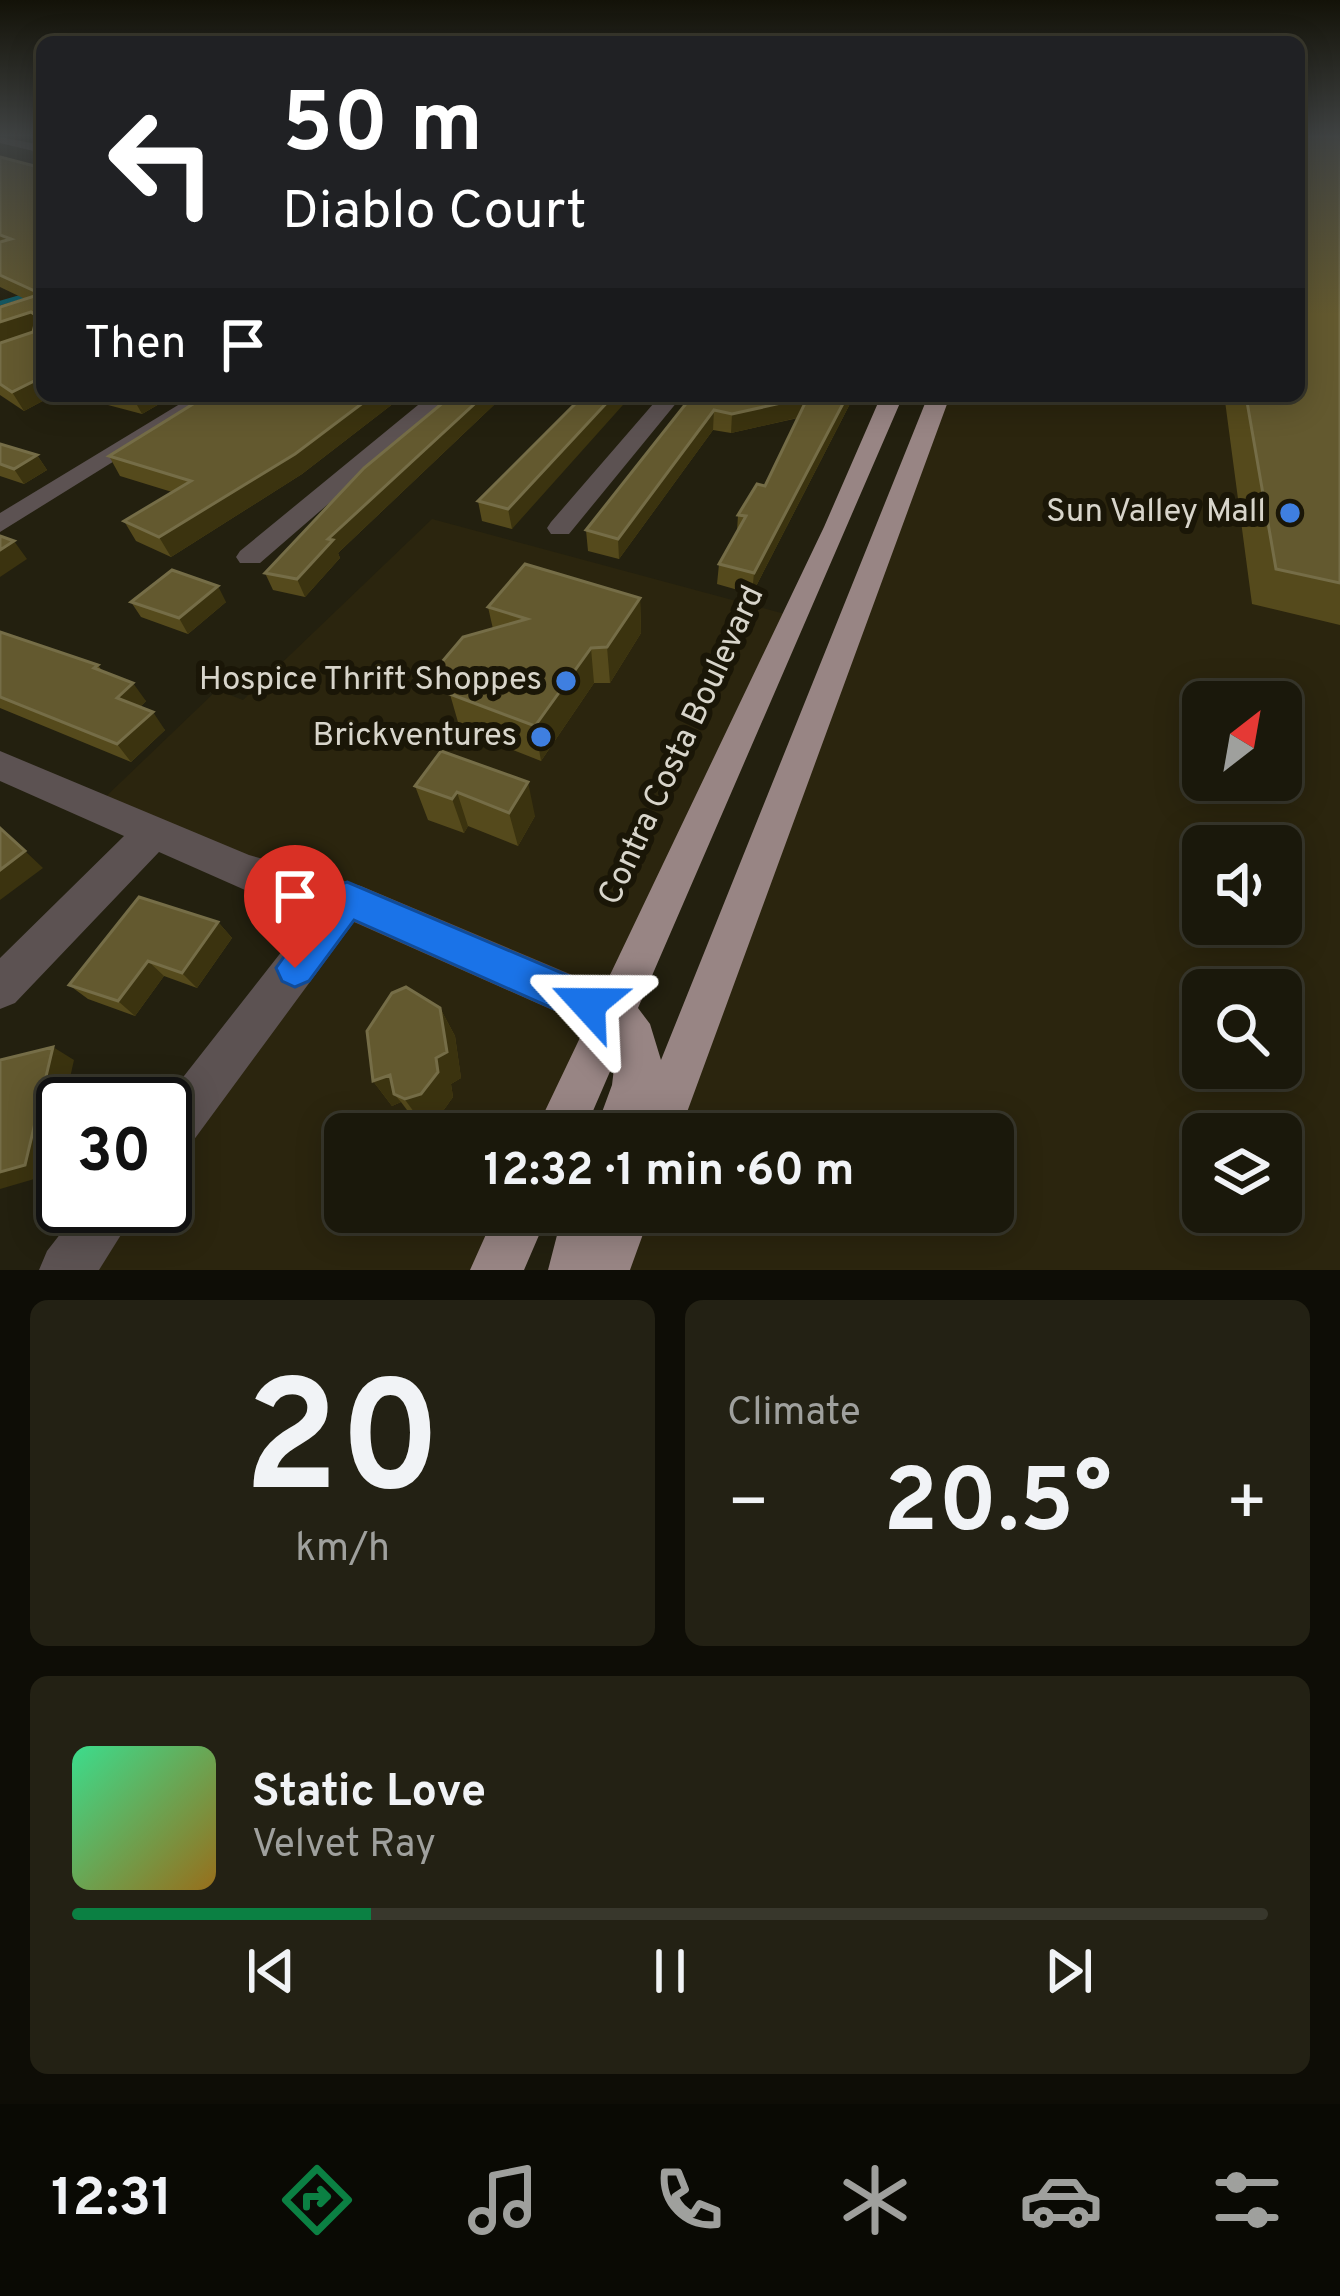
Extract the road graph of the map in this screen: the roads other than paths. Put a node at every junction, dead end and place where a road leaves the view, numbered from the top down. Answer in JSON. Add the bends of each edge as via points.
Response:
{"nodes":[{"id":1,"x":198,"y":402,"type":"edge"},
{"id":2,"x":435,"y":402,"type":"edge"},
{"id":3,"x":666,"y":402,"type":"edge"},
{"id":4,"x":884,"y":402,"type":"edge"},
{"id":5,"x":937,"y":402,"type":"edge"},
{"id":6,"x":0,"y":524,"type":"edge"},
{"id":7,"x":560,"y":528,"type":"dead end"},
{"id":8,"x":250,"y":557,"type":"dead end"},
{"id":9,"x":0,"y":765,"type":"edge"},
{"id":10,"x":154,"y":832,"type":"junction"},
{"id":11,"x":347,"y":899,"type":"junction"},
{"id":12,"x":0,"y":988,"type":"edge"},
{"id":13,"x":610,"y":1014,"type":"junction"},
{"id":14,"x":192,"y":1103,"type":"edge"},
{"id":15,"x":567,"y":1113,"type":"edge"},
{"id":16,"x":626,"y":1113,"type":"edge"},
{"id":17,"x":663,"y":1113,"type":"edge"},
{"id":18,"x":94,"y":1233,"type":"edge"},
{"id":19,"x":514,"y":1233,"type":"edge"},
{"id":20,"x":584,"y":1233,"type":"edge"},
{"id":21,"x":617,"y":1233,"type":"edge"},
{"id":22,"x":66,"y":1270,"type":"edge"},
{"id":23,"x":497,"y":1270,"type":"edge"},
{"id":24,"x":575,"y":1270,"type":"edge"},
{"id":25,"x":603,"y":1270,"type":"edge"}],
"edges":[{"from":1,"to":6,"type":"street"},
{"from":2,"to":8,"type":"street"},
{"from":3,"to":7,"type":"street"},
{"from":4,"to":13,"type":"main road","name":"Contra Costa Boulevard","via":[[837,527]]},
{"from":5,"to":17,"type":"main road"},
{"from":9,"to":10,"type":"street"},
{"from":10,"to":11,"type":"street","via":[[245,872]]},
{"from":10,"to":12,"type":"street"},
{"from":11,"to":13,"type":"street"},
{"from":11,"to":14,"type":"street"},
{"from":13,"to":15,"type":"main road","name":"Contra Costa Boulevard"},
{"from":13,"to":16,"type":"main road","via":[[630,1028],[640,1050]]},
{"from":18,"to":22,"type":"street"},
{"from":19,"to":23,"type":"main road"},
{"from":20,"to":24,"type":"main road"},
{"from":21,"to":25,"type":"main road"}]}
